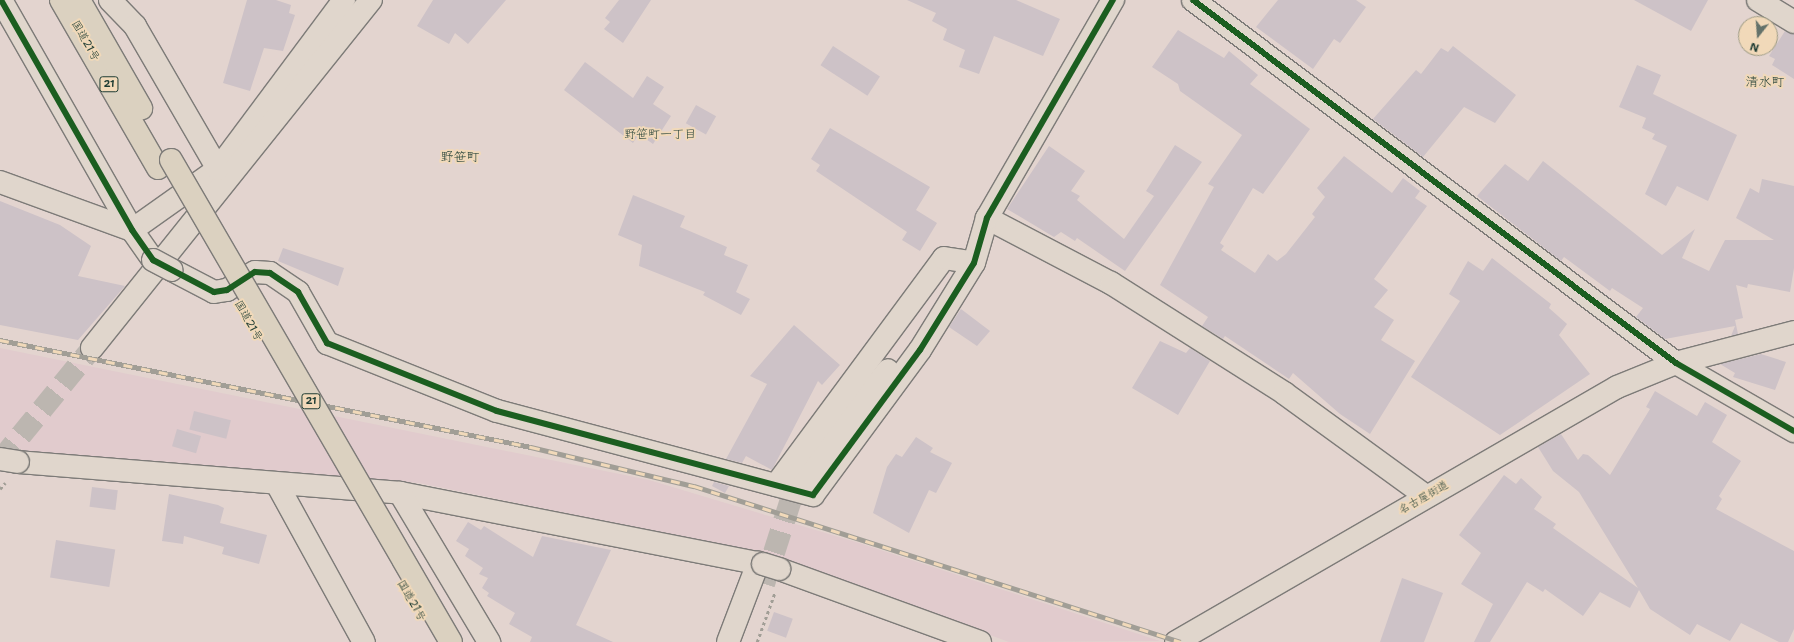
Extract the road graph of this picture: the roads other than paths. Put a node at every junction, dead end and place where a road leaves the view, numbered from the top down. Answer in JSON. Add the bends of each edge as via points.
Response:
{"nodes":[{"id":1,"x":61,"y":0,"type":"edge"},
{"id":2,"x":79,"y":0,"type":"edge"},
{"id":3,"x":110,"y":0,"type":"edge"},
{"id":4,"x":344,"y":0,"type":"edge"},
{"id":5,"x":371,"y":0,"type":"edge"},
{"id":6,"x":1114,"y":0,"type":"edge"},
{"id":7,"x":1193,"y":0,"type":"edge"},
{"id":8,"x":1758,"y":0,"type":"edge"},
{"id":9,"x":7,"y":2,"type":"edge"},
{"id":10,"x":1794,"y":22,"type":"edge"},
{"id":11,"x":164,"y":164,"type":"junction"},
{"id":12,"x":218,"y":169,"type":"junction"},
{"id":13,"x":0,"y":182,"type":"edge"},
{"id":14,"x":987,"y":218,"type":"junction"},
{"id":15,"x":132,"y":230,"type":"junction"},
{"id":16,"x":974,"y":263,"type":"junction"},
{"id":17,"x":1794,"y":332,"type":"edge"},
{"id":18,"x":92,"y":348,"type":"tunnel mouth"},
{"id":19,"x":1676,"y":363,"type":"junction"},
{"id":20,"x":1794,"y":430,"type":"edge"},
{"id":21,"x":9,"y":460,"type":"edge"},
{"id":22,"x":277,"y":484,"type":"junction"},
{"id":23,"x":786,"y":484,"type":"junction"},
{"id":24,"x":400,"y":493,"type":"junction"},
{"id":25,"x":1426,"y":496,"type":"junction"},
{"id":26,"x":769,"y":570,"type":"junction"},
{"id":27,"x":364,"y":642,"type":"edge"},
{"id":28,"x":435,"y":642,"type":"edge"},
{"id":29,"x":452,"y":642,"type":"edge"},
{"id":30,"x":489,"y":642,"type":"edge"},
{"id":31,"x":728,"y":642,"type":"edge"},
{"id":32,"x":740,"y":642,"type":"edge"},
{"id":33,"x":980,"y":642,"type":"edge"},
{"id":34,"x":1176,"y":642,"type":"edge"}],
"edges":[{"from":1,"to":11,"type":"highway","name":"国道21号","number":"21"},
{"from":2,"to":11,"type":"highway","name":"国道21号","number":"21"},
{"from":3,"to":12,"type":"street","via":[[135,26]]},
{"from":4,"to":12,"type":"street"},
{"from":5,"to":18,"type":"street"},
{"from":6,"to":14,"type":"street"},
{"from":7,"to":19,"type":"street"},
{"from":8,"to":10,"type":"street"},
{"from":9,"to":15,"type":"street"},
{"from":11,"to":28,"type":"highway","name":"国道21号","number":"21"},
{"from":11,"to":29,"type":"highway","name":"国道21号","number":"21","bridge":true},
{"from":12,"to":15,"type":"street"},
{"from":13,"to":15,"type":"street"},
{"from":14,"to":16,"type":"street"},
{"from":14,"to":25,"type":"street","via":[[1111,283],[1284,393]]},
{"from":15,"to":23,"type":"street","via":[[162,265],[214,292],[227,290],[255,272],[270,273],[298,292],[327,343],[497,411]]},
{"from":16,"to":23,"type":"street","via":[[944,258]]},
{"from":16,"to":23,"type":"street","via":[[920,350],[813,495]]},
{"from":17,"to":19,"type":"street","name":"名古屋街道"},
{"from":19,"to":20,"type":"street"},
{"from":19,"to":25,"type":"street","name":"名古屋街道","via":[[1617,387]]},
{"from":21,"to":22,"type":"street"},
{"from":22,"to":24,"type":"street"},
{"from":22,"to":27,"type":"street"},
{"from":24,"to":26,"type":"street"},
{"from":24,"to":30,"type":"street"},
{"from":25,"to":34,"type":"street","name":"名古屋街道"},
{"from":26,"to":31,"type":"street"},
{"from":26,"to":32,"type":"street"},
{"from":26,"to":33,"type":"street"}]}
